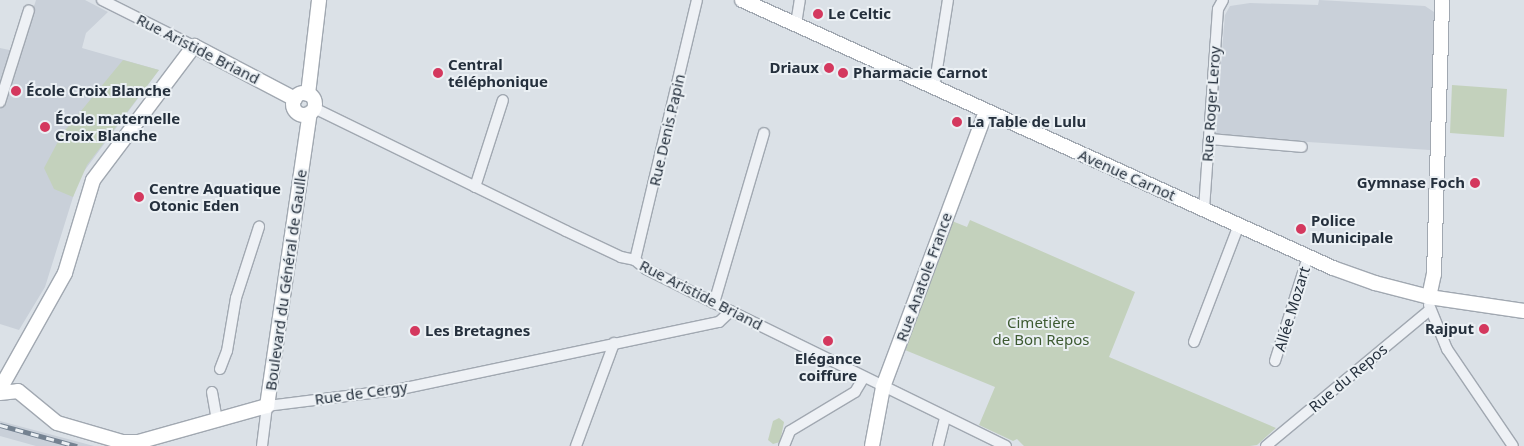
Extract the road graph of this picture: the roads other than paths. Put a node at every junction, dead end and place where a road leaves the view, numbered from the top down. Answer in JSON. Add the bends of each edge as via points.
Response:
{"nodes":[{"id":1,"x":102,"y":0,"type":"edge"},
{"id":2,"x":319,"y":0,"type":"edge"},
{"id":3,"x":697,"y":0,"type":"edge"},
{"id":4,"x":742,"y":0,"type":"edge"},
{"id":5,"x":800,"y":0,"type":"edge"},
{"id":6,"x":948,"y":0,"type":"edge"},
{"id":7,"x":1223,"y":0,"type":"edge"},
{"id":8,"x":1442,"y":0,"type":"edge"},
{"id":9,"x":29,"y":10,"type":"dead end"},
{"id":10,"x":796,"y":24,"type":"junction"},
{"id":11,"x":194,"y":46,"type":"junction"},
{"id":12,"x":934,"y":88,"type":"junction"},
{"id":13,"x":301,"y":96,"type":"junction"},
{"id":14,"x":503,"y":100,"type":"dead end"},
{"id":15,"x":0,"y":102,"type":"edge"},
{"id":16,"x":312,"y":111,"type":"junction"},
{"id":17,"x":986,"y":112,"type":"junction"},
{"id":18,"x":764,"y":133,"type":"dead end"},
{"id":19,"x":1209,"y":139,"type":"junction"},
{"id":20,"x":1302,"y":147,"type":"dead end"},
{"id":21,"x":475,"y":186,"type":"junction"},
{"id":22,"x":1204,"y":209,"type":"junction"},
{"id":23,"x":1239,"y":225,"type":"junction"},
{"id":24,"x":259,"y":227,"type":"dead end"},
{"id":25,"x":1308,"y":257,"type":"junction"},
{"id":26,"x":635,"y":260,"type":"junction"},
{"id":27,"x":714,"y":303,"type":"junction"},
{"id":28,"x":1429,"y":303,"type":"junction"},
{"id":29,"x":731,"y":311,"type":"junction"},
{"id":30,"x":1524,"y":311,"type":"edge"},
{"id":31,"x":1194,"y":342,"type":"dead end"},
{"id":32,"x":614,"y":343,"type":"junction"},
{"id":33,"x":1275,"y":361,"type":"dead end"},
{"id":34,"x":220,"y":369,"type":"dead end"},
{"id":35,"x":10,"y":370,"type":"junction"},
{"id":36,"x":864,"y":377,"type":"junction"},
{"id":37,"x":883,"y":387,"type":"junction"},
{"id":38,"x":0,"y":391,"type":"edge"},
{"id":39,"x":18,"y":392,"type":"junction"},
{"id":40,"x":212,"y":392,"type":"dead end"},
{"id":41,"x":267,"y":406,"type":"junction"},
{"id":42,"x":945,"y":417,"type":"junction"},
{"id":43,"x":217,"y":419,"type":"junction"},
{"id":44,"x":262,"y":446,"type":"edge"},
{"id":45,"x":576,"y":446,"type":"edge"},
{"id":46,"x":784,"y":446,"type":"edge"},
{"id":47,"x":872,"y":446,"type":"edge"},
{"id":48,"x":938,"y":446,"type":"edge"},
{"id":49,"x":1006,"y":446,"type":"edge"},
{"id":50,"x":1266,"y":446,"type":"edge"},
{"id":51,"x":1513,"y":446,"type":"edge"}],
"edges":[{"from":1,"to":11,"type":"street","name":"Rue Aristide Briand"},
{"from":2,"to":13,"type":"street"},
{"from":3,"to":26,"type":"street","name":"Rue Denis Papin"},
{"from":4,"to":10,"type":"street","name":"Avenue Carnot"},
{"from":5,"to":10,"type":"street"},
{"from":6,"to":12,"type":"street"},
{"from":7,"to":19,"type":"street","name":"Rue Roger Leroy","via":[[1218,9]]},
{"from":8,"to":28,"type":"street","via":[[1434,274]]},
{"from":9,"to":15,"type":"street"},
{"from":10,"to":12,"type":"street","name":"Avenue Carnot"},
{"from":11,"to":13,"type":"street","name":"Rue Aristide Briand"},
{"from":11,"to":35,"type":"street","via":[[93,180],[65,274]]},
{"from":12,"to":17,"type":"street","name":"Avenue Carnot"},
{"from":13,"to":16,"type":"street","via":[[313,98]]},
{"from":13,"to":16,"type":"street","name":"Rue Aristide Briand","via":[[297,112]]},
{"from":14,"to":21,"type":"street"},
{"from":16,"to":21,"type":"street","name":"Rue Aristide Briand"},
{"from":16,"to":41,"type":"street","name":"Boulevard du Général de Gaulle"},
{"from":17,"to":22,"type":"street","name":"Avenue Carnot"},
{"from":17,"to":37,"type":"street","name":"Rue Anatole France"},
{"from":18,"to":27,"type":"street"},
{"from":19,"to":20,"type":"street"},
{"from":19,"to":22,"type":"street","name":"Rue Roger Leroy"},
{"from":21,"to":26,"type":"street","name":"Rue Aristide Briand","via":[[621,257]]},
{"from":22,"to":23,"type":"street","name":"Avenue Carnot"},
{"from":23,"to":25,"type":"street","name":"Avenue Carnot"},
{"from":23,"to":31,"type":"street"},
{"from":24,"to":34,"type":"street","via":[[236,298],[227,351]]},
{"from":25,"to":28,"type":"street","name":"Avenue Carnot"},
{"from":25,"to":33,"type":"street","name":"Allée Mozart"},
{"from":26,"to":27,"type":"street","name":"Rue Aristide Briand"},
{"from":27,"to":29,"type":"street","name":"Rue Aristide Briand"},
{"from":28,"to":30,"type":"street","name":"Avenue Carnot"},
{"from":28,"to":50,"type":"street","name":"Rue du Repos"},
{"from":28,"to":51,"type":"street","via":[[1447,349]]},
{"from":29,"to":32,"type":"street","name":"Rue de Cergy","via":[[718,322]]},
{"from":29,"to":36,"type":"street","name":"Rue Aristide Briand"},
{"from":32,"to":41,"type":"street","name":"Rue de Cergy","via":[[396,390]]},
{"from":32,"to":45,"type":"street"},
{"from":35,"to":38,"type":"street"},
{"from":35,"to":39,"type":"street"},
{"from":36,"to":37,"type":"street","name":"Rue Aristide Briand"},
{"from":36,"to":46,"type":"street","via":[[855,392],[790,431]]},
{"from":37,"to":42,"type":"street","name":"Rue Aristide Briand"},
{"from":37,"to":47,"type":"street","name":"Rue Anatole France"},
{"from":38,"to":39,"type":"street"},
{"from":39,"to":43,"type":"street","name":"Rue de Cergy","via":[[58,423],[122,442],[138,442]]},
{"from":40,"to":43,"type":"street"},
{"from":41,"to":43,"type":"street","name":"Rue de Cergy"},
{"from":41,"to":44,"type":"street","name":"Boulevard du Général de Gaulle"},
{"from":42,"to":48,"type":"street"},
{"from":42,"to":49,"type":"street","name":"Rue Aristide Briand"}]}
